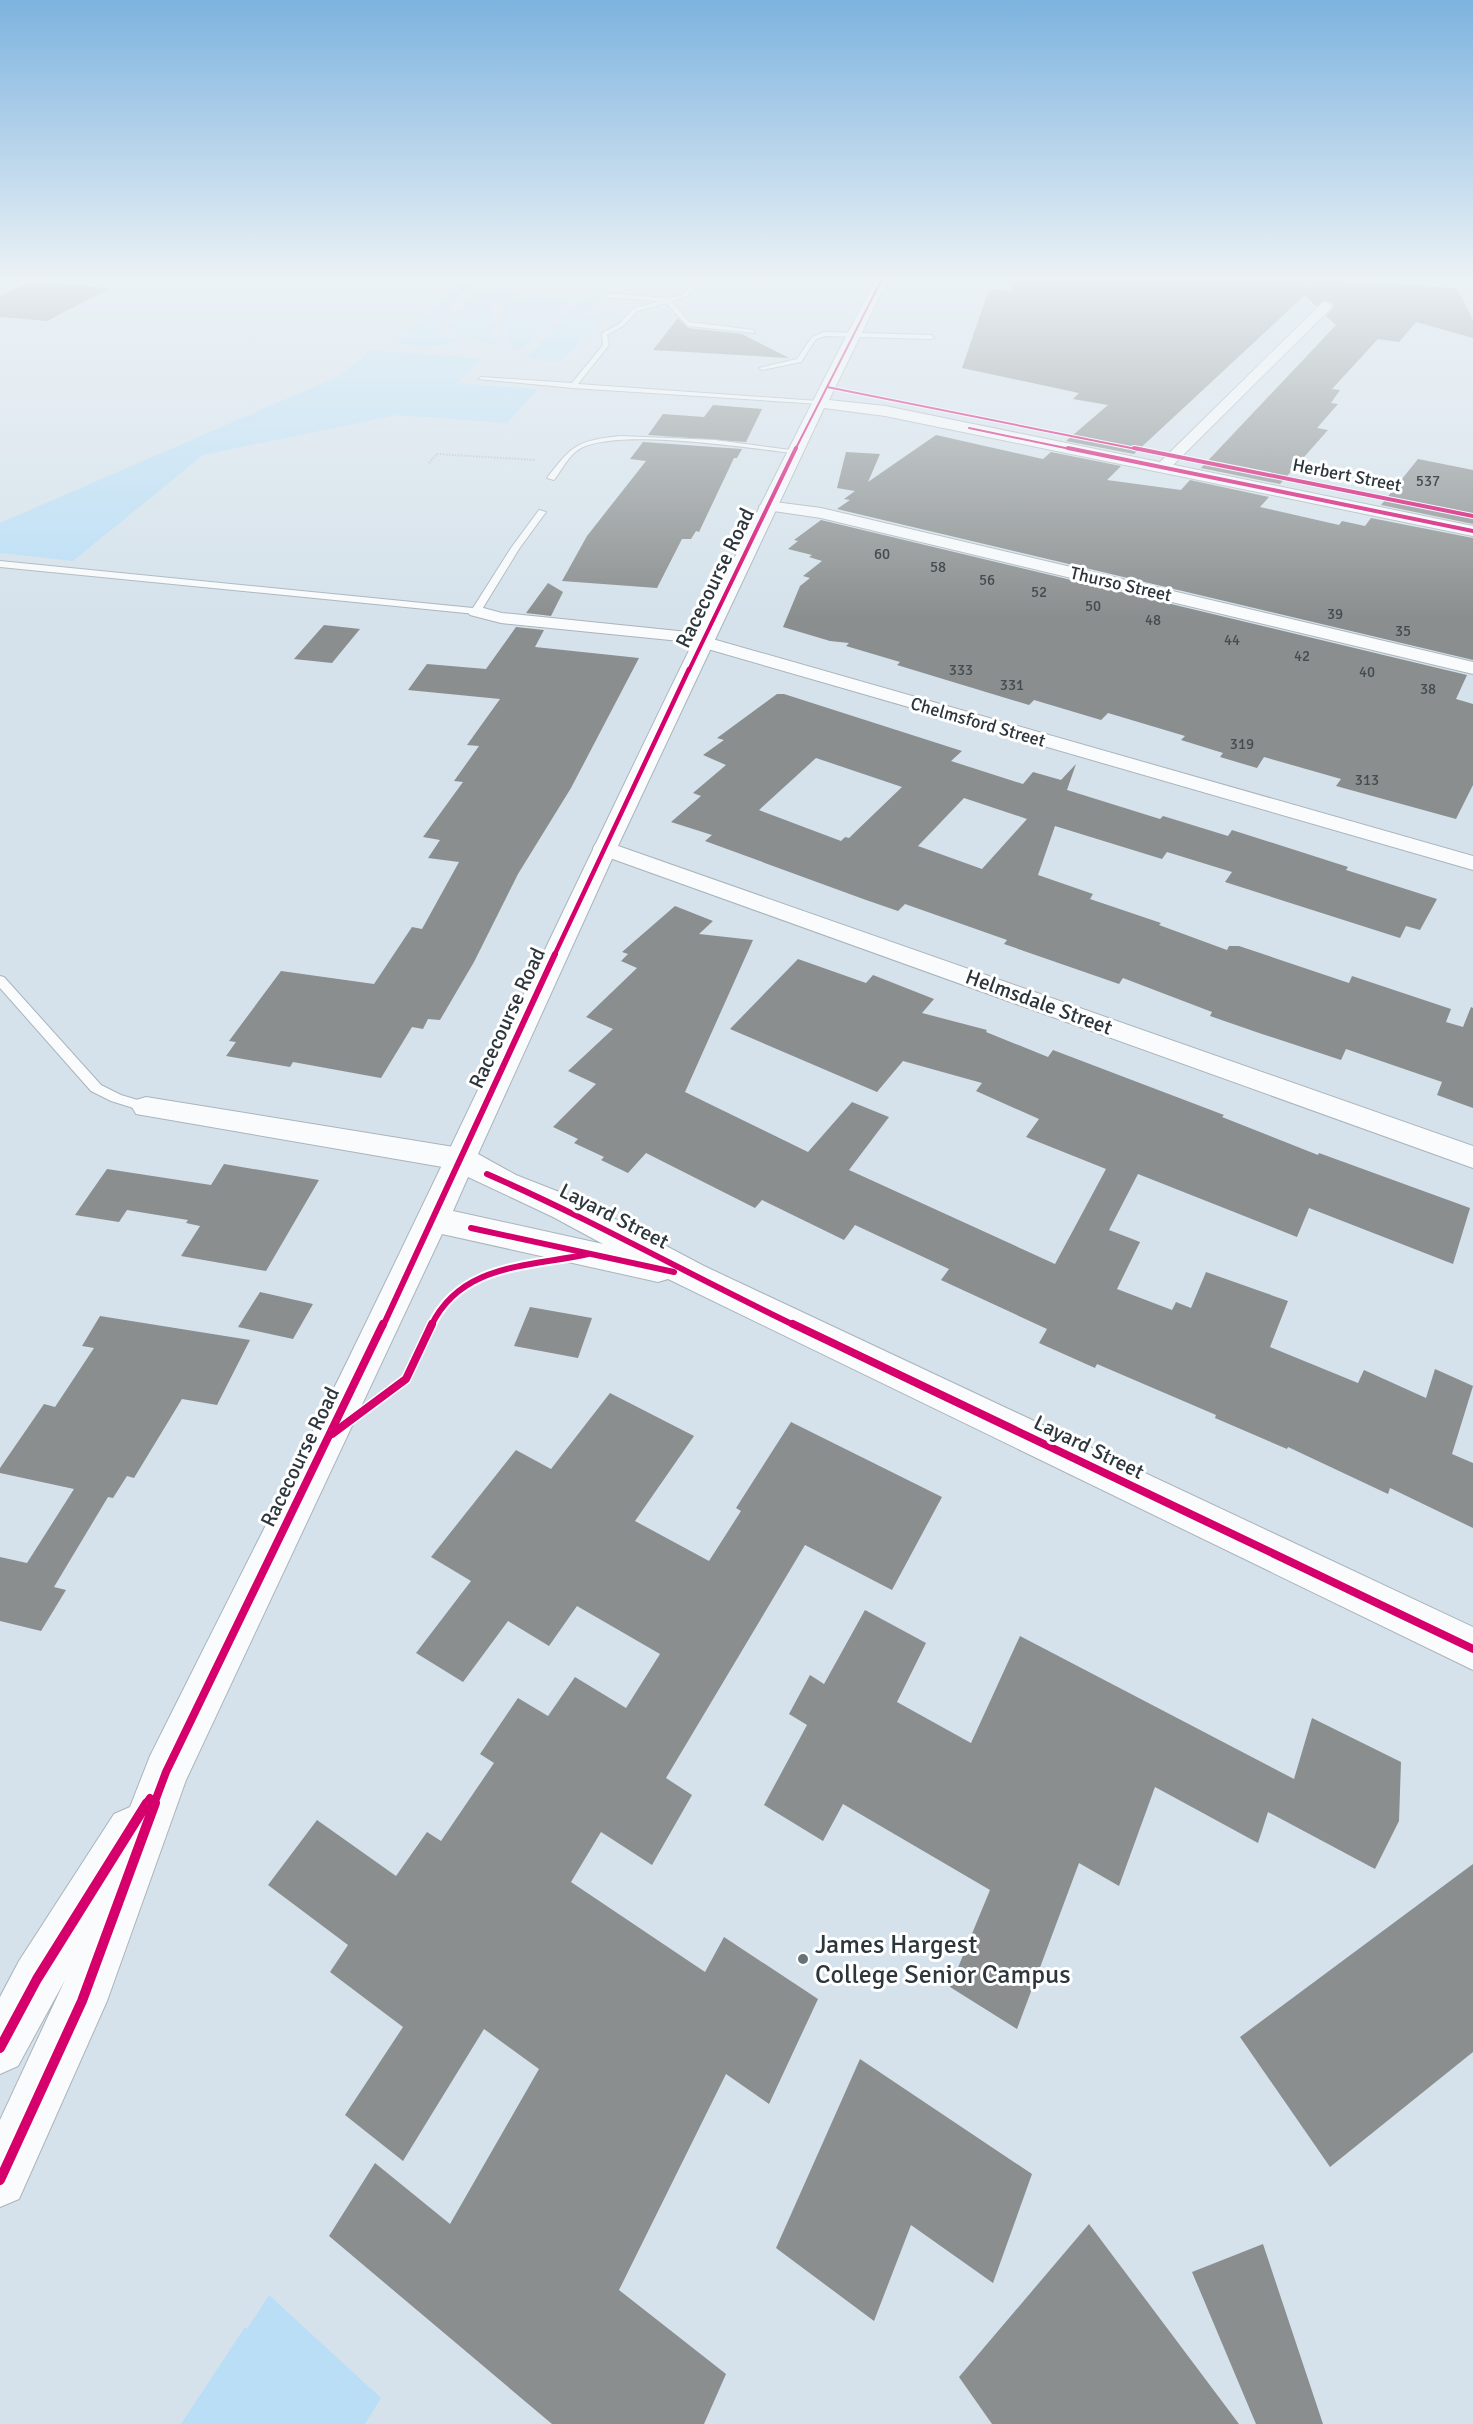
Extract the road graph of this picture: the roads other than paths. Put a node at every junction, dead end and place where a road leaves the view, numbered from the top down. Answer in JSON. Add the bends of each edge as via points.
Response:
{"nodes":[{"id":1,"x":743,"y":392,"type":"edge"},
{"id":2,"x":824,"y":392,"type":"edge"},
{"id":3,"x":1239,"y":392,"type":"edge"},
{"id":4,"x":823,"y":395,"type":"junction"},
{"id":5,"x":794,"y":451,"type":"junction"},
{"id":6,"x":1168,"y":462,"type":"junction"},
{"id":7,"x":551,"y":478,"type":"dead end"},
{"id":8,"x":767,"y":506,"type":"junction"},
{"id":9,"x":542,"y":512,"type":"dead end"},
{"id":10,"x":1473,"y":516,"type":"edge"},
{"id":11,"x":1473,"y":531,"type":"edge"},
{"id":12,"x":0,"y":564,"type":"edge"},
{"id":13,"x":476,"y":611,"type":"junction"},
{"id":14,"x":702,"y":642,"type":"junction"},
{"id":15,"x":1473,"y":668,"type":"edge"},
{"id":16,"x":604,"y":848,"type":"junction"},
{"id":17,"x":1473,"y":863,"type":"edge"},
{"id":18,"x":0,"y":980,"type":"edge"},
{"id":19,"x":146,"y":1107,"type":"joint"},
{"id":20,"x":1473,"y":1157,"type":"edge"},
{"id":21,"x":460,"y":1159,"type":"junction"},
{"id":22,"x":432,"y":1219,"type":"junction"},
{"id":23,"x":692,"y":1276,"type":"junction"},
{"id":24,"x":1473,"y":1649,"type":"edge"},
{"id":25,"x":166,"y":1772,"type":"junction"},
{"id":26,"x":0,"y":2048,"type":"edge"},
{"id":27,"x":0,"y":2180,"type":"edge"}],
"edges":[{"from":1,"to":4,"type":"lane"},
{"from":2,"to":4,"type":"street","name":"Racecourse Road"},
{"from":3,"to":6,"type":"street"},
{"from":4,"to":5,"type":"street","name":"Racecourse Road"},
{"from":4,"to":6,"type":"street","name":"Herbert Street","via":[[885,411]]},
{"from":5,"to":7,"type":"lane","via":[[604,439],[575,449]]},
{"from":5,"to":8,"type":"street","name":"Racecourse Road"},
{"from":6,"to":10,"type":"street","name":"Herbert Street"},
{"from":6,"to":11,"type":"street","name":"Herbert Street"},
{"from":8,"to":14,"type":"street","name":"Racecourse Road"},
{"from":8,"to":15,"type":"street","name":"Thurso Street","via":[[821,513]]},
{"from":9,"to":13,"type":"lane"},
{"from":12,"to":13,"type":"lane"},
{"from":13,"to":14,"type":"street","name":"Chelmsford Street","via":[[501,618],[681,636]]},
{"from":14,"to":16,"type":"street","name":"Racecourse Road"},
{"from":14,"to":17,"type":"street","name":"Chelmsford Street"},
{"from":16,"to":20,"type":"street","name":"Helmsdale Street"},
{"from":16,"to":21,"type":"street","name":"Racecourse Road"},
{"from":18,"to":19,"type":"lane","via":[[96,1088]]},
{"from":19,"to":21,"type":"street","name":"Layard Street"},
{"from":21,"to":22,"type":"street","name":"Racecourse Road"},
{"from":21,"to":23,"type":"street","name":"Layard Street","via":[[565,1208]]},
{"from":22,"to":23,"type":"street","name":"Layard Street"},
{"from":22,"to":25,"type":"street","name":"Racecourse Road"},
{"from":23,"to":24,"type":"street","name":"Layard Street"},
{"from":25,"to":26,"type":"street","name":"Racecourse Road","via":[[37,1979]]},
{"from":25,"to":27,"type":"street","name":"Racecourse Road","via":[[82,2001]]}]}
